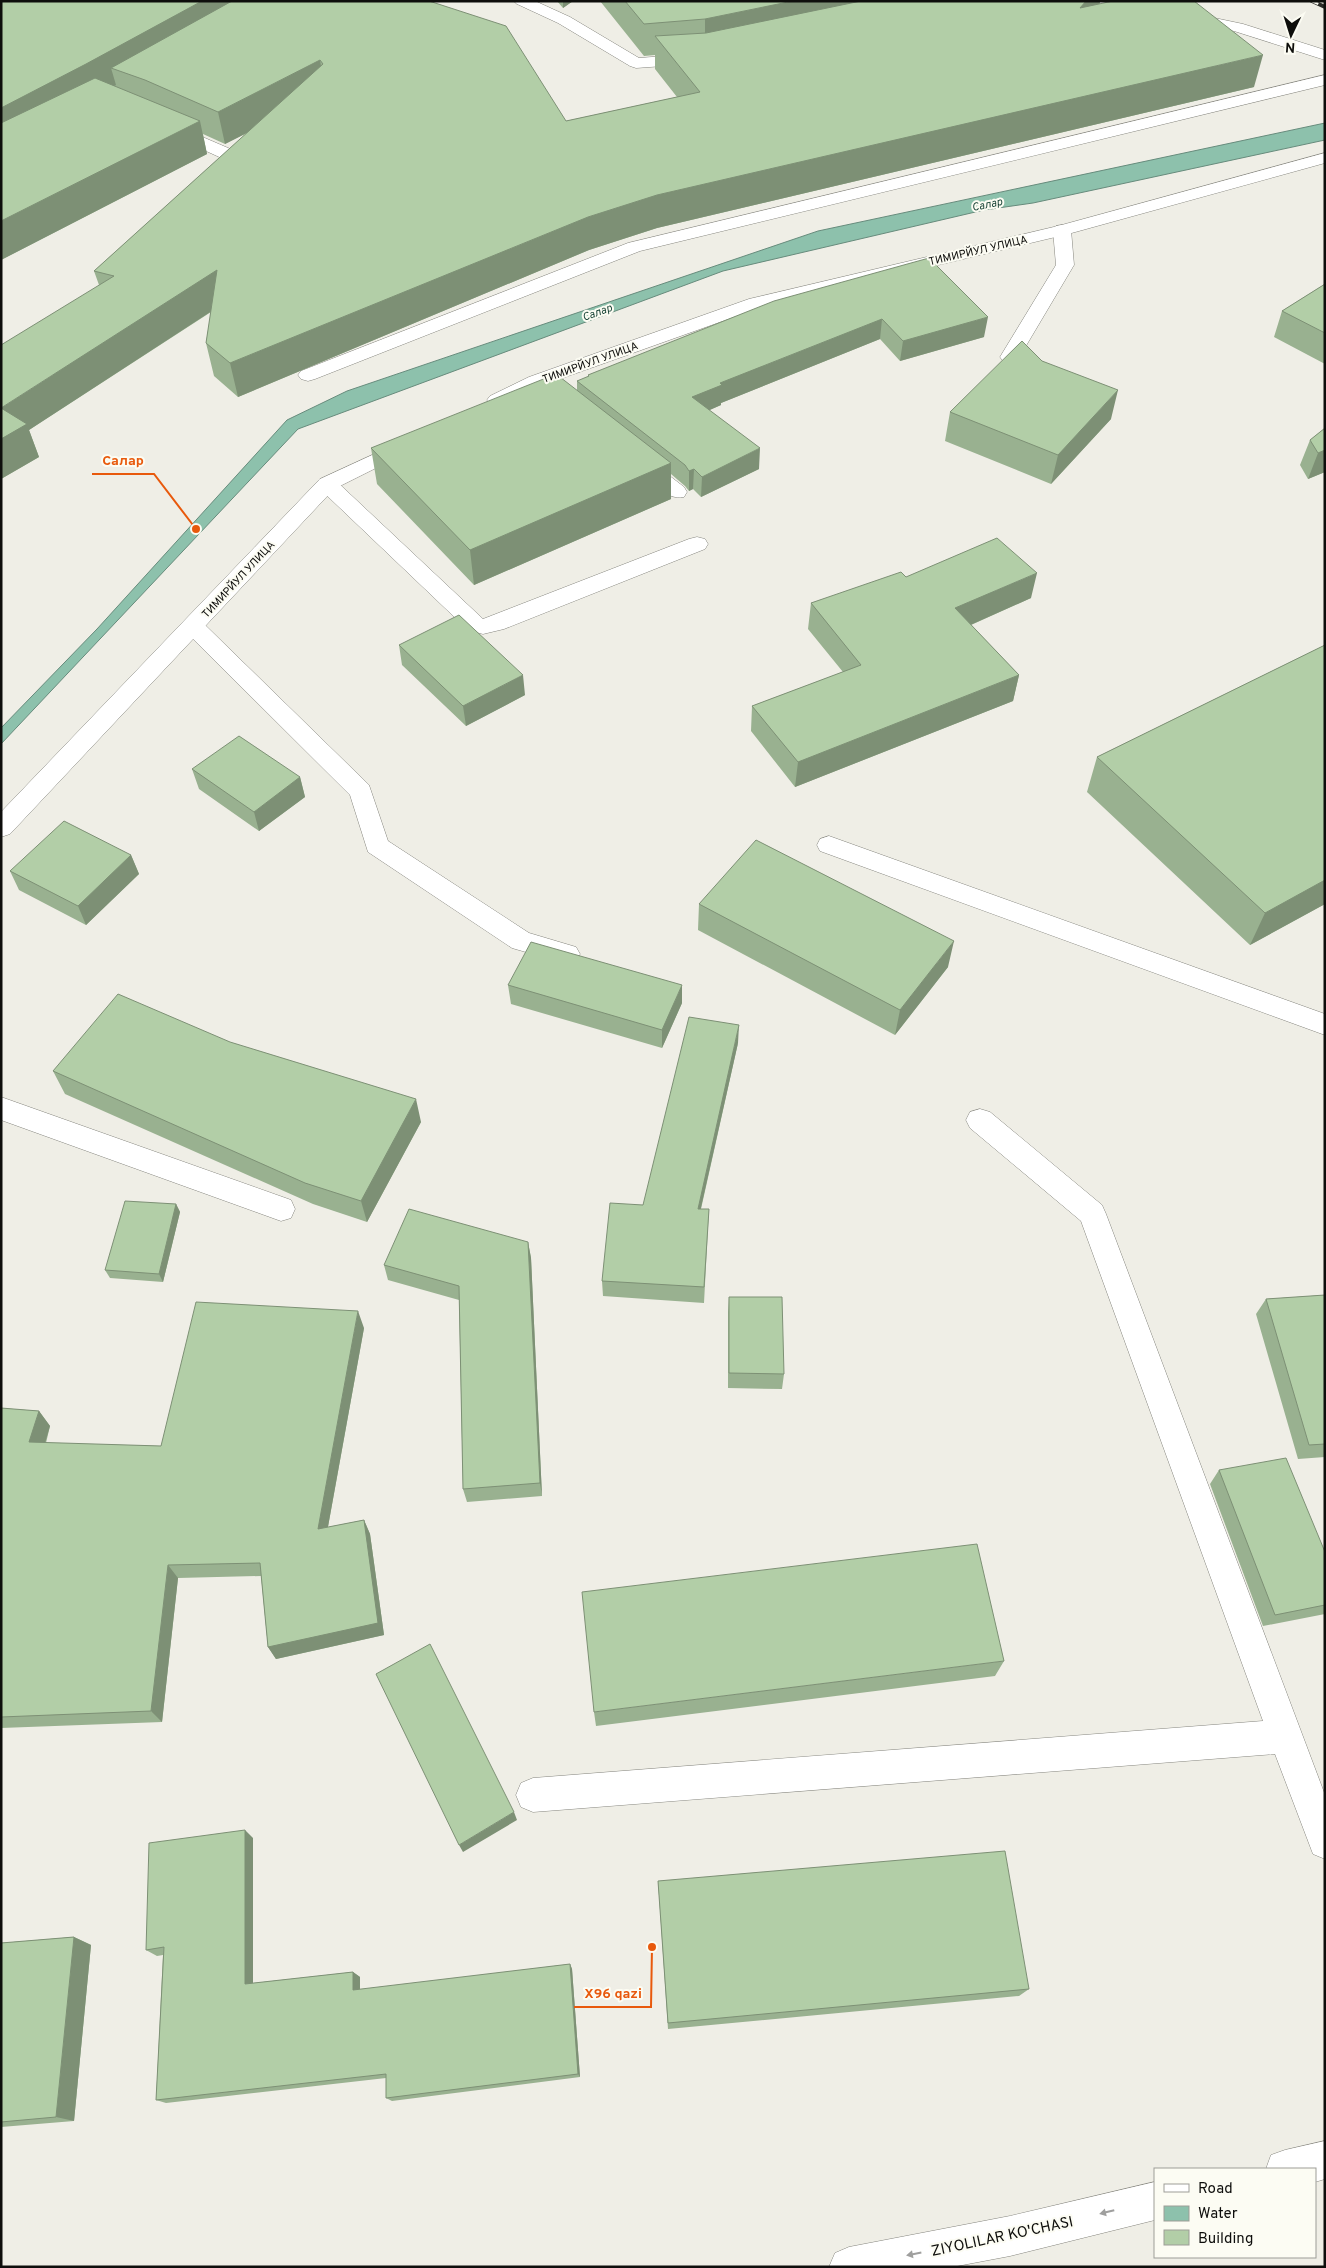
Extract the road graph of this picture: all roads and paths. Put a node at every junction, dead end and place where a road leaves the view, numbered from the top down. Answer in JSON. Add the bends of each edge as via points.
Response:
{"nodes":[{"id":1,"x":522,"y":1,"type":"edge"},
{"id":2,"x":1101,"y":1,"type":"edge"},
{"id":3,"x":1325,"y":55,"type":"edge"},
{"id":4,"x":705,"y":58,"type":"edge"},
{"id":5,"x":1325,"y":80,"type":"edge"},
{"id":6,"x":155,"y":122,"type":"edge"},
{"id":7,"x":1325,"y":158,"type":"edge"},
{"id":8,"x":243,"y":161,"type":"edge"},
{"id":9,"x":1062,"y":230,"type":"junction"},
{"id":10,"x":1010,"y":357,"type":"edge"},
{"id":11,"x":308,"y":375,"type":"dead end"},
{"id":12,"x":536,"y":381,"type":"junction"},
{"id":13,"x":552,"y":394,"type":"edge"},
{"id":14,"x":476,"y":411,"type":"edge"},
{"id":15,"x":424,"y":436,"type":"edge"},
{"id":16,"x":630,"y":455,"type":"edge"},
{"id":17,"x":327,"y":484,"type":"junction"},
{"id":18,"x":678,"y":492,"type":"dead end"},
{"id":19,"x":697,"y":544,"type":"dead end"},
{"id":20,"x":193,"y":626,"type":"junction"},
{"id":21,"x":1,"y":828,"type":"edge"},
{"id":22,"x":829,"y":845,"type":"dead end"},
{"id":23,"x":585,"y":959,"type":"edge"},
{"id":24,"x":1325,"y":1026,"type":"edge"},
{"id":25,"x":1,"y":1108,"type":"edge"},
{"id":26,"x":980,"y":1120,"type":"dead end"},
{"id":27,"x":281,"y":1210,"type":"dead end"},
{"id":28,"x":1286,"y":1736,"type":"junction"},
{"id":29,"x":533,"y":1796,"type":"dead end"},
{"id":30,"x":1325,"y":1842,"type":"edge"},
{"id":31,"x":1325,"y":2160,"type":"edge"},
{"id":32,"x":1289,"y":2168,"type":"edge"},
{"id":33,"x":1154,"y":2201,"type":"edge"},
{"id":34,"x":849,"y":2267,"type":"edge"}],
"edges":[{"from":1,"to":4,"type":"street","via":[[564,20],[636,63]]},
{"from":2,"to":3,"type":"street","via":[[1237,27]]},
{"from":5,"to":11,"type":"street","via":[[634,247]]},
{"from":6,"to":8,"type":"street"},
{"from":7,"to":9,"type":"street","name":"ТИМИРЙУЛ УЛИЦА"},
{"from":9,"to":10,"type":"street","via":[[1065,265]]},
{"from":9,"to":12,"type":"street","name":"ТИМИРЙУЛ УЛИЦА","via":[[756,303]]},
{"from":12,"to":13,"type":"street"},
{"from":12,"to":14,"type":"street","name":"ТИМИРЙУЛ УЛИЦА"},
{"from":15,"to":17,"type":"street","name":"ТИМИРЙУЛ УЛИЦА"},
{"from":16,"to":18,"type":"street"},
{"from":17,"to":19,"type":"street","via":[[476,625],[484,627]]},
{"from":17,"to":20,"type":"street","name":"ТИМИРЙУЛ УЛИЦА"},
{"from":20,"to":21,"type":"street","name":"ТИМИРЙУЛ УЛИЦА"},
{"from":20,"to":23,"type":"street","via":[[361,791],[377,846],[521,941]]},
{"from":22,"to":24,"type":"street"},
{"from":25,"to":27,"type":"street"},
{"from":26,"to":28,"type":"street","via":[[1092,1214]]},
{"from":28,"to":29,"type":"street"},
{"from":28,"to":30,"type":"street"},
{"from":31,"to":32,"type":"street"},
{"from":33,"to":34,"type":"street","name":"ZIYOLILAR KO'CHASI","one_way":true,"via":[[1010,2236]]}]}
